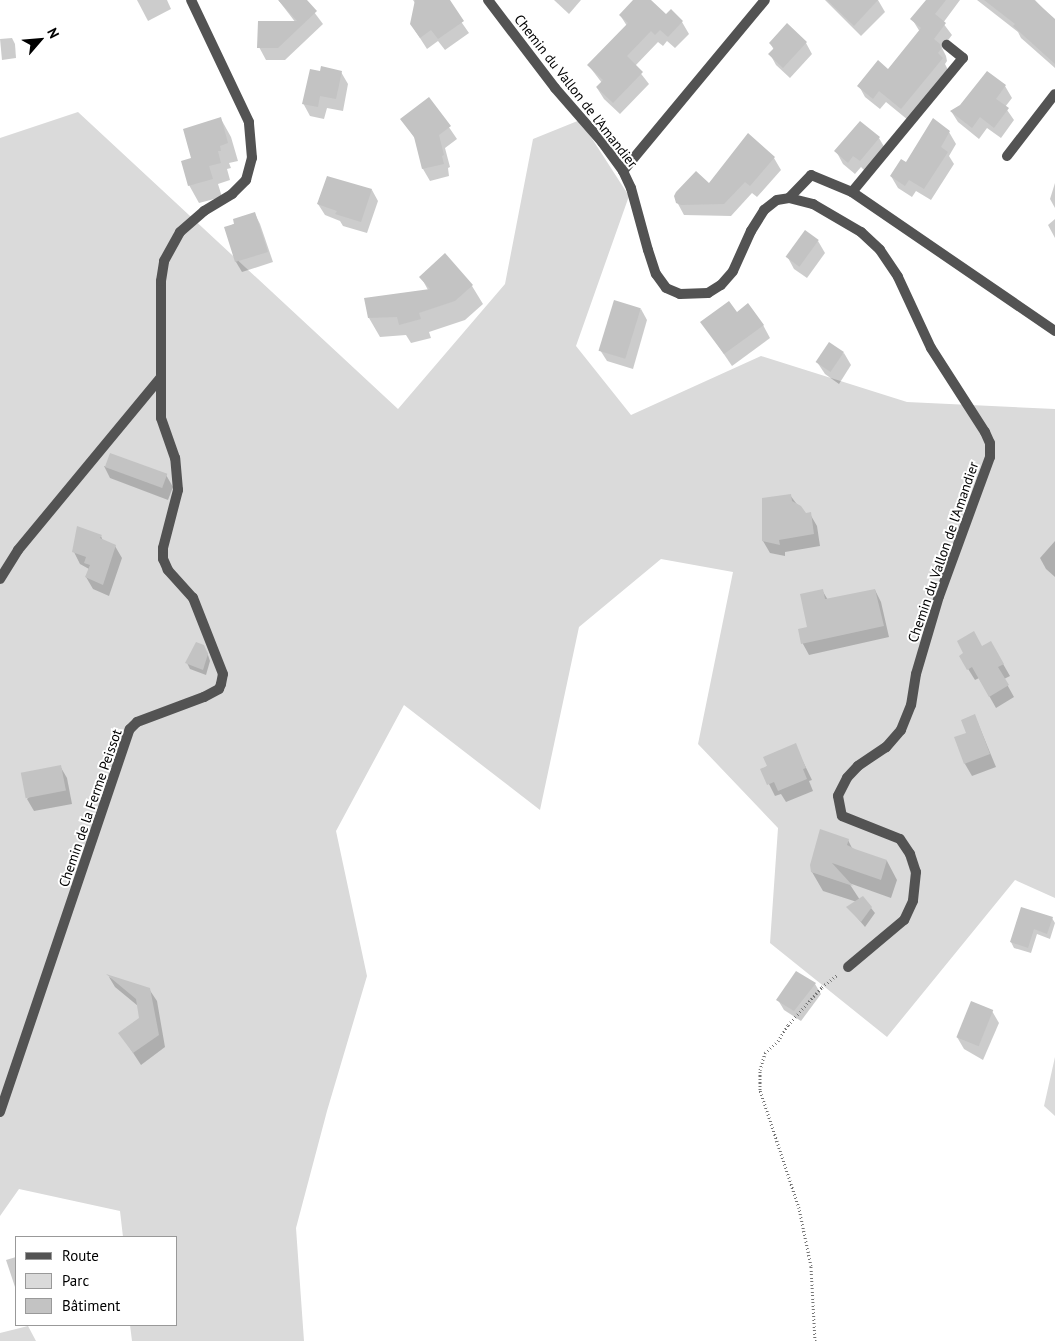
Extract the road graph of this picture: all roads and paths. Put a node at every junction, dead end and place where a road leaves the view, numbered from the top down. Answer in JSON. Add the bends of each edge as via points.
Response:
{"nodes":[{"id":1,"x":191,"y":0,"type":"edge"},
{"id":2,"x":488,"y":0,"type":"edge"},
{"id":3,"x":766,"y":0,"type":"edge"},
{"id":4,"x":946,"y":45,"type":"dead end"},
{"id":5,"x":1055,"y":94,"type":"edge"},
{"id":6,"x":1007,"y":156,"type":"dead end"},
{"id":7,"x":623,"y":171,"type":"junction"},
{"id":8,"x":852,"y":192,"type":"junction"},
{"id":9,"x":789,"y":198,"type":"junction"},
{"id":10,"x":1055,"y":331,"type":"edge"},
{"id":11,"x":161,"y":377,"type":"junction"},
{"id":12,"x":0,"y":579,"type":"edge"},
{"id":13,"x":848,"y":967,"type":"joint"},
{"id":14,"x":0,"y":1112,"type":"edge"},
{"id":15,"x":815,"y":1341,"type":"edge"}],
"edges":[{"from":1,"to":11,"type":"street","name":"Chemin de la Ferme Peissot","via":[[249,122],[252,158],[246,180],[180,232],[164,261]]},
{"from":2,"to":7,"type":"street","name":"Chemin du Vallon de l'Amandier"},
{"from":3,"to":7,"type":"street"},
{"from":4,"to":8,"type":"street","via":[[963,58]]},
{"from":5,"to":6,"type":"street"},
{"from":7,"to":9,"type":"street","name":"Chemin du Vallon de l'Amandier","via":[[633,194],[656,274],[666,288],[680,294],[708,293],[721,284],[733,270],[764,210],[777,200]]},
{"from":8,"to":9,"type":"street","via":[[811,176]]},
{"from":8,"to":10,"type":"street"},
{"from":9,"to":13,"type":"street","name":"Chemin du Vallon de l'Amandier","via":[[813,204],[861,232],[880,250],[898,277],[931,348],[990,443],[990,458],[939,596],[901,730],[886,746],[858,766],[838,796],[842,816],[900,839],[916,872],[913,901],[904,920]]},
{"from":11,"to":12,"type":"street","via":[[18,550]]},
{"from":11,"to":14,"type":"street","name":"Chemin de la Ferme Peissot","via":[[161,418],[175,458],[178,490],[163,559],[168,570],[194,598],[223,674],[221,684],[219,689],[204,697],[137,722],[130,730]]},
{"from":13,"to":15,"type":"path","via":[[822,987],[788,1025],[765,1053],[760,1070],[760,1090],[799,1208],[811,1266]]}]}
